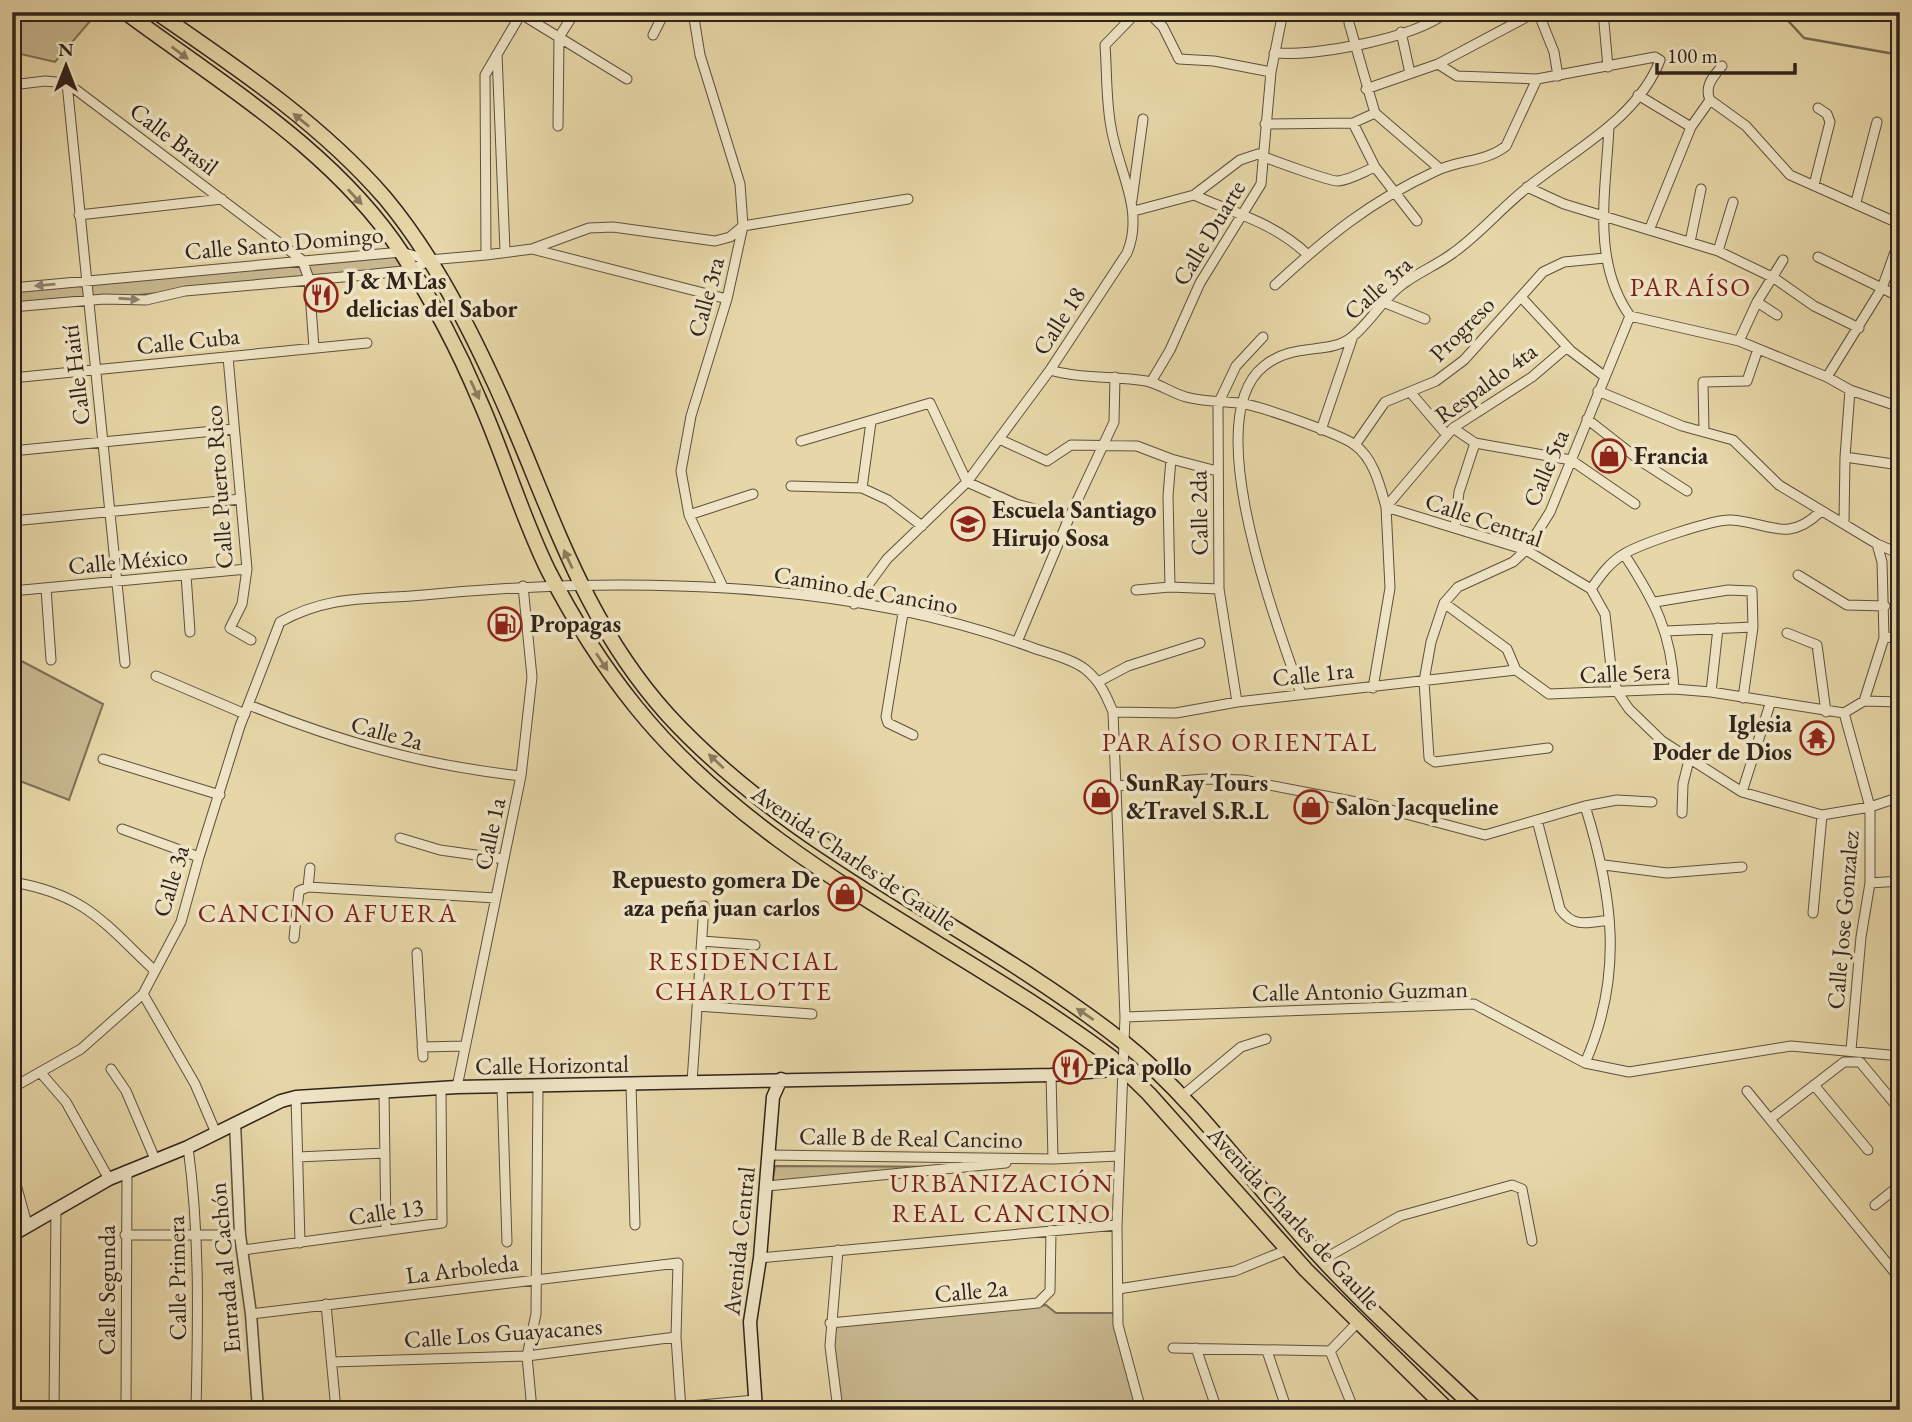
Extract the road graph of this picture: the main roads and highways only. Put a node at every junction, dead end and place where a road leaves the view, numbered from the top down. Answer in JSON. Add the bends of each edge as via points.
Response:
{"nodes":[{"id":1,"x":125,"y":12,"type":"edge"},
{"id":2,"x":156,"y":12,"type":"edge"},
{"id":3,"x":1125,"y":1069,"type":"junction"},
{"id":4,"x":781,"y":1079,"type":"junction"},
{"id":5,"x":12,"y":1235,"type":"edge"},
{"id":6,"x":1381,"y":1318,"type":"junction"},
{"id":7,"x":1358,"y":1322,"type":"junction"},
{"id":8,"x":1384,"y":1346,"type":"junction"},
{"id":9,"x":1411,"y":1348,"type":"junction"},
{"id":10,"x":755,"y":1405,"type":"edge"},
{"id":11,"x":1448,"y":1410,"type":"edge"},
{"id":12,"x":1477,"y":1410,"type":"edge"}],
"edges":[{"from":1,"to":3,"type":"main road","name":"Avenida Charles de Gaulle","one_way":true,"via":[[317,158],[401,252],[479,398],[557,587],[585,637],[638,710],[711,785],[803,856],[1081,1034]]},
{"from":6,"to":2,"type":"main road","name":"Avenida Charles de Gaulle","one_way":true,"via":[[1181,1097],[1126,1044],[796,824],[732,777],[667,713],[632,671],[580,585],[494,382],[429,260],[386,199],[329,143]]},
{"from":3,"to":4,"type":"main road","name":"Calle Horizontal"},
{"from":3,"to":7,"type":"main road","name":"Avenida Charles de Gaulle"},
{"from":4,"to":5,"type":"main road","name":"Calle Horizontal","via":[[457,1087],[296,1097],[109,1179]]},
{"from":4,"to":10,"type":"main road","name":"Avenida Central","via":[[772,1097],[749,1342]]},
{"from":6,"to":7,"type":"main road","via":[[1383,1328],[1378,1331]]},
{"from":6,"to":9,"type":"main road","name":"Avenida Charles de Gaulle"},
{"from":7,"to":8,"type":"main road","name":"Avenida Charles de Gaulle"},
{"from":8,"to":9,"type":"main road","via":[[1387,1336],[1400,1347]]},
{"from":8,"to":11,"type":"main road","name":"Avenida Charles de Gaulle"},
{"from":9,"to":12,"type":"main road","name":"Avenida Charles de Gaulle"}]}
